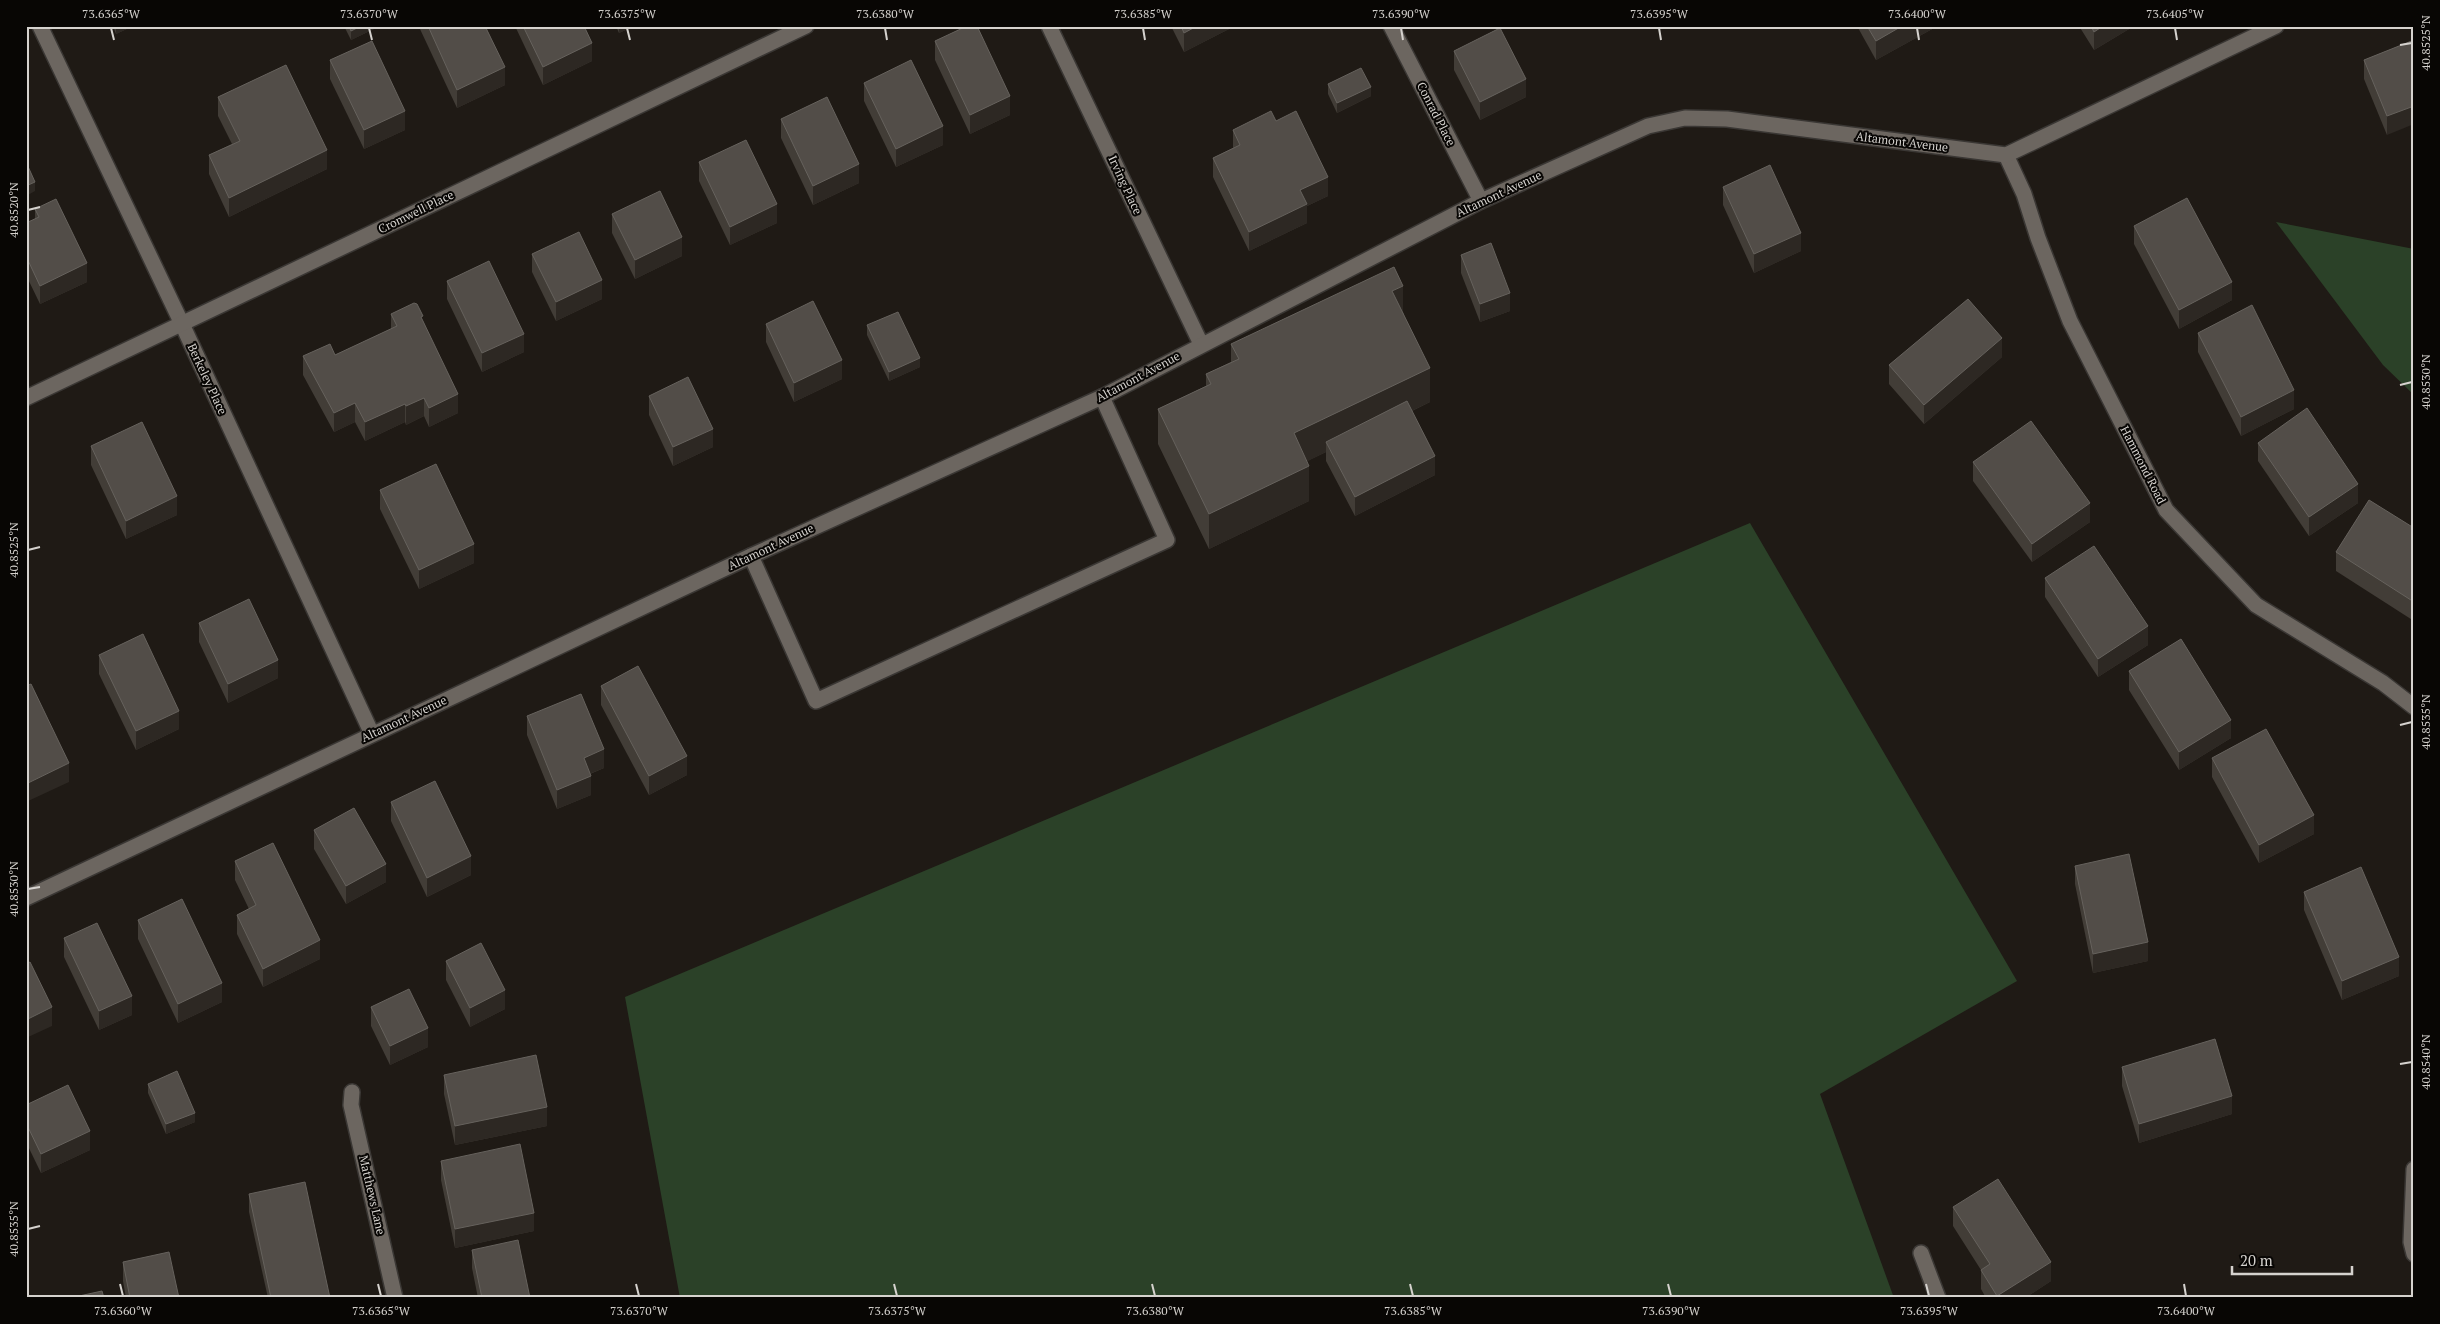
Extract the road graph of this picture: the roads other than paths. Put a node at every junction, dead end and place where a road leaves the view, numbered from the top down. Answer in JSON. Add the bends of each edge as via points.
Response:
{"nodes":[{"id":1,"x":40,"y":26,"type":"edge"},
{"id":2,"x":806,"y":26,"type":"edge"},
{"id":3,"x":1049,"y":26,"type":"edge"},
{"id":4,"x":1391,"y":26,"type":"edge"},
{"id":5,"x":2276,"y":26,"type":"edge"},
{"id":6,"x":2006,"y":155,"type":"junction"},
{"id":7,"x":1481,"y":201,"type":"junction"},
{"id":8,"x":182,"y":324,"type":"junction"},
{"id":9,"x":1201,"y":344,"type":"junction"},
{"id":10,"x":1102,"y":397,"type":"junction"},
{"id":11,"x":26,"y":398,"type":"edge"},
{"id":12,"x":751,"y":556,"type":"junction"},
{"id":13,"x":2414,"y":707,"type":"edge"},
{"id":14,"x":372,"y":734,"type":"junction"},
{"id":15,"x":26,"y":898,"type":"edge"},
{"id":16,"x":352,"y":1092,"type":"dead end"},
{"id":17,"x":2414,"y":1169,"type":"edge"},
{"id":18,"x":1921,"y":1253,"type":"dead end"},
{"id":19,"x":2414,"y":1254,"type":"edge"},
{"id":20,"x":395,"y":1298,"type":"edge"},
{"id":21,"x":1938,"y":1298,"type":"edge"}],
"edges":[{"from":1,"to":8,"type":"street","name":"Berkeley Place"},
{"from":2,"to":8,"type":"street","name":"Cromwell Place"},
{"from":3,"to":9,"type":"street","name":"Irving Place"},
{"from":4,"to":7,"type":"street","name":"Conrad Place"},
{"from":5,"to":6,"type":"street"},
{"from":6,"to":7,"type":"street","name":"Altamont Avenue","via":[[1727,119],[1685,118],[1648,126]]},
{"from":6,"to":13,"type":"street","name":"Hammond Road","via":[[2024,194],[2070,321],[2166,510],[2256,604],[2383,683]]},
{"from":7,"to":9,"type":"street","name":"Altamont Avenue"},
{"from":8,"to":11,"type":"street","name":"Cromwell Place"},
{"from":8,"to":14,"type":"street","name":"Berkeley Place"},
{"from":9,"to":10,"type":"street","name":"Altamont Avenue"},
{"from":10,"to":12,"type":"street","name":"Altamont Avenue"},
{"from":10,"to":12,"type":"street","via":[[1167,540],[825,696],[816,700]]},
{"from":12,"to":14,"type":"street","name":"Altamont Avenue"},
{"from":14,"to":15,"type":"street","name":"Altamont Avenue"},
{"from":16,"to":20,"type":"street","name":"Matthews Lane","via":[[351,1104]]},
{"from":17,"to":19,"type":"street","via":[[2411,1242]]},
{"from":18,"to":21,"type":"street"}]}
